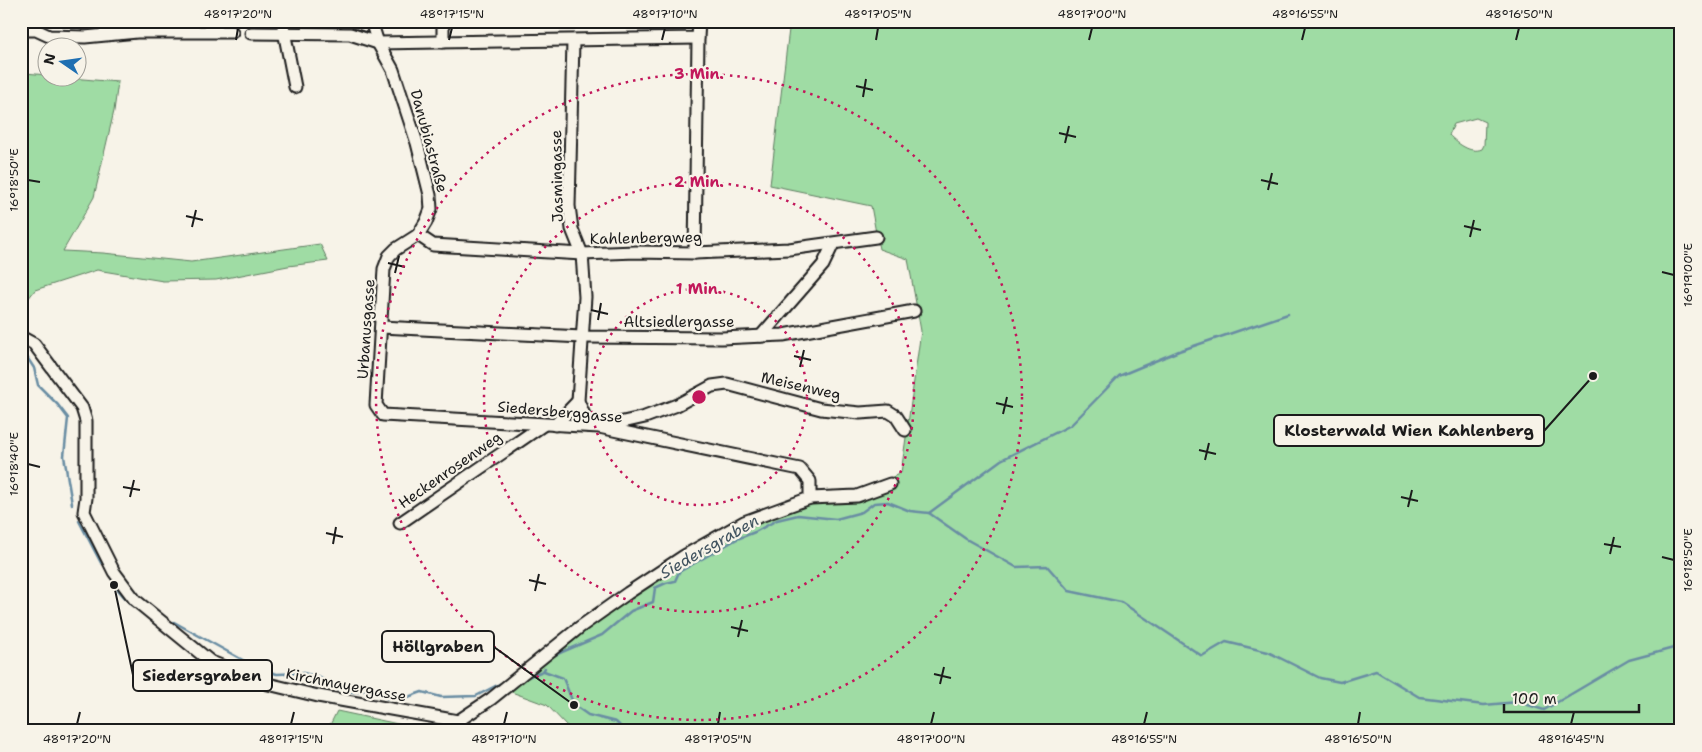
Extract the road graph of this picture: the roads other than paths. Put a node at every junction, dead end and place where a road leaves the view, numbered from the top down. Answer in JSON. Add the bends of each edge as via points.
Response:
{"nodes":[{"id":1,"x":371,"y":21,"type":"edge"},
{"id":2,"x":443,"y":21,"type":"edge"},
{"id":3,"x":699,"y":21,"type":"edge"},
{"id":4,"x":137,"y":27,"type":"edge"},
{"id":5,"x":282,"y":27,"type":"edge"},
{"id":6,"x":21,"y":30,"type":"edge"},
{"id":7,"x":232,"y":32,"type":"dead end"},
{"id":8,"x":251,"y":33,"type":"dead end"},
{"id":9,"x":698,"y":38,"type":"junction"},
{"id":10,"x":573,"y":41,"type":"junction"},
{"id":11,"x":443,"y":42,"type":"junction"},
{"id":12,"x":378,"y":43,"type":"junction"},
{"id":13,"x":295,"y":87,"type":"dead end"},
{"id":14,"x":418,"y":235,"type":"junction"},
{"id":15,"x":876,"y":237,"type":"dead end"},
{"id":16,"x":832,"y":244,"type":"junction"},
{"id":17,"x":695,"y":253,"type":"junction"},
{"id":18,"x":582,"y":254,"type":"junction"},
{"id":19,"x":914,"y":311,"type":"dead end"},
{"id":20,"x":382,"y":327,"type":"junction"},
{"id":21,"x":761,"y":336,"type":"junction"},
{"id":22,"x":21,"y":337,"type":"edge"},
{"id":23,"x":582,"y":337,"type":"junction"},
{"id":24,"x":578,"y":401,"type":"junction"},
{"id":25,"x":376,"y":406,"type":"joint"},
{"id":26,"x":543,"y":424,"type":"junction"},
{"id":27,"x":555,"y":425,"type":"junction"},
{"id":28,"x":594,"y":427,"type":"junction"},
{"id":29,"x":906,"y":430,"type":"dead end"},
{"id":30,"x":890,"y":484,"type":"dead end"},
{"id":31,"x":810,"y":498,"type":"junction"},
{"id":32,"x":400,"y":524,"type":"dead end"},
{"id":33,"x":458,"y":721,"type":"junction"},
{"id":34,"x":451,"y":731,"type":"edge"}],
"edges":[{"from":1,"to":12,"type":"street","name":"Danubiastraße"},
{"from":2,"to":11,"type":"street"},
{"from":3,"to":9,"type":"street"},
{"from":4,"to":6,"type":"street","via":[[76,36],[49,36],[36,30]]},
{"from":4,"to":7,"type":"street"},
{"from":5,"to":8,"type":"street"},
{"from":5,"to":12,"type":"street","via":[[350,34]]},
{"from":5,"to":13,"type":"street"},
{"from":9,"to":10,"type":"street"},
{"from":9,"to":17,"type":"street"},
{"from":10,"to":11,"type":"street"},
{"from":10,"to":18,"type":"street","name":"Jasmingasse","via":[[569,206],[572,229]]},
{"from":11,"to":12,"type":"street"},
{"from":12,"to":14,"type":"street","name":"Danubiastraße","via":[[396,78],[430,195],[431,209]]},
{"from":14,"to":18,"type":"street","name":"Kahlenbergweg","via":[[433,245]]},
{"from":14,"to":20,"type":"street","name":"Urbanusgasse","via":[[389,256],[384,269]]},
{"from":15,"to":16,"type":"street","name":"Kahlenbergweg"},
{"from":16,"to":17,"type":"street","name":"Kahlenbergweg"},
{"from":16,"to":21,"type":"street","via":[[823,264]]},
{"from":17,"to":18,"type":"street","name":"Kahlenbergweg"},
{"from":18,"to":23,"type":"street","name":"Jasmingasse","via":[[585,297]]},
{"from":19,"to":21,"type":"street","name":"Altsiedlergasse","via":[[783,335]]},
{"from":20,"to":23,"type":"street","name":"Altsiedlergasse"},
{"from":20,"to":25,"type":"street","name":"Urbanusgasse"},
{"from":21,"to":23,"type":"street","name":"Altsiedlergasse"},
{"from":22,"to":33,"type":"street","name":"Kirchmayergasse","via":[[34,344],[82,408],[86,421],[84,512],[114,572],[135,600],[211,662],[268,684]]},
{"from":23,"to":24,"type":"street","name":"Jasmingasse"},
{"from":24,"to":27,"type":"street"},
{"from":24,"to":28,"type":"street","name":"Jasmingasse"},
{"from":25,"to":26,"type":"street","name":"Siedersberggasse","via":[[383,414]]},
{"from":26,"to":27,"type":"street","name":"Siedersberggasse"},
{"from":26,"to":32,"type":"street","name":"Heckenrosenweg"},
{"from":27,"to":28,"type":"street","name":"Siedersberggasse"},
{"from":28,"to":29,"type":"street","name":"Meisenweg","via":[[645,417],[712,386],[727,384],[821,409],[860,413],[888,411]]},
{"from":28,"to":31,"type":"street","name":"Siedersberggasse","via":[[800,469],[810,481]]},
{"from":30,"to":31,"type":"street","via":[[857,496]]},
{"from":31,"to":33,"type":"street","via":[[744,522],[684,556],[580,627],[491,699]]},
{"from":33,"to":34,"type":"street"}]}
